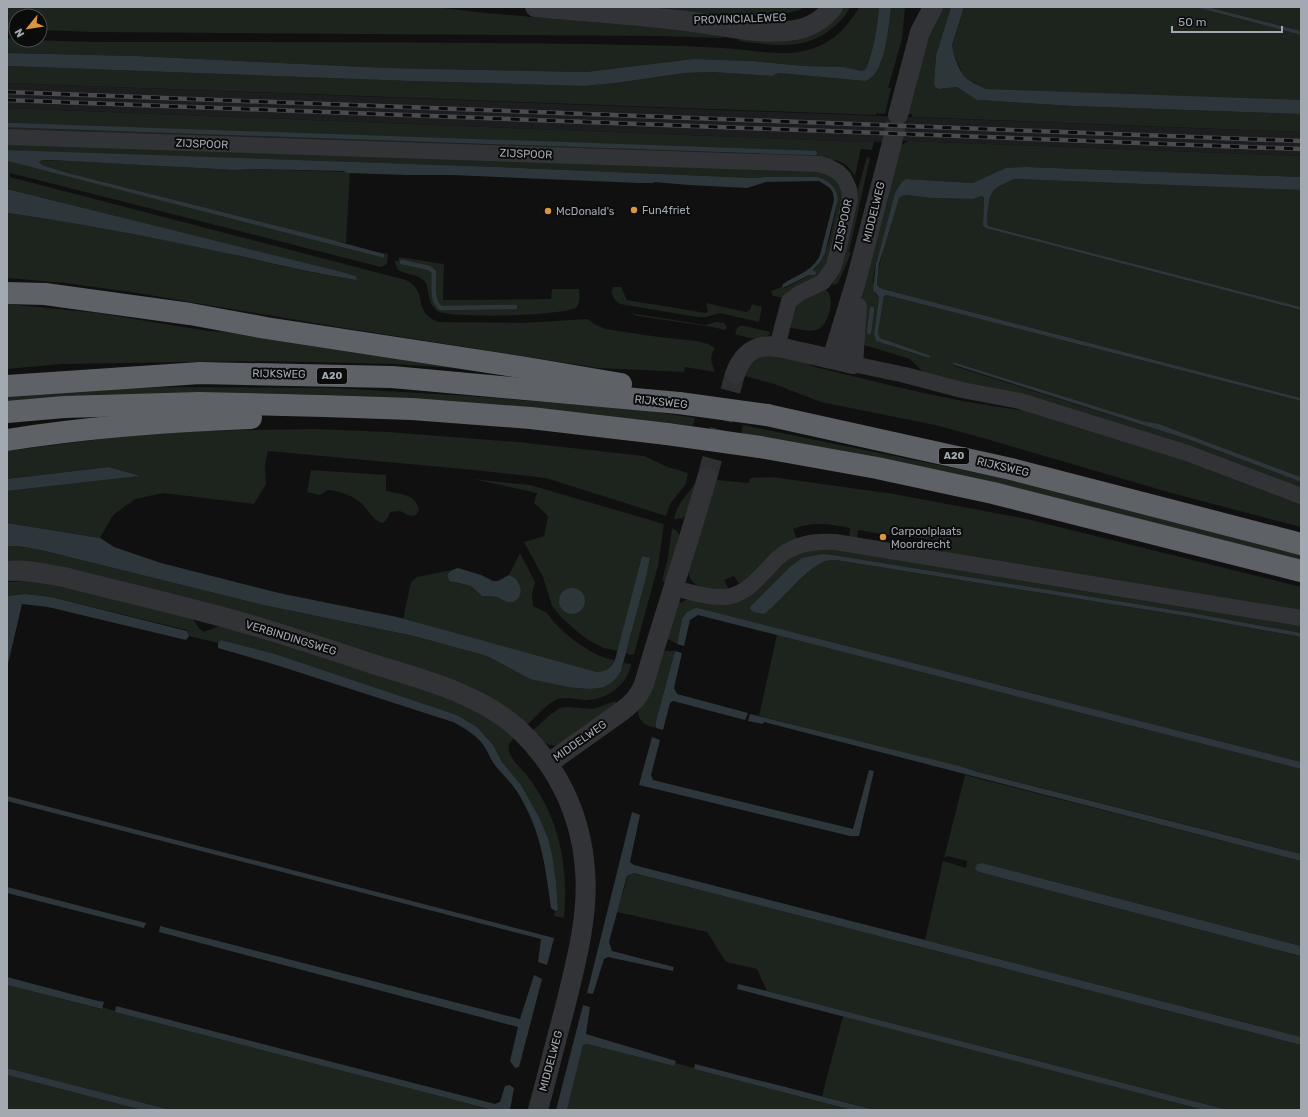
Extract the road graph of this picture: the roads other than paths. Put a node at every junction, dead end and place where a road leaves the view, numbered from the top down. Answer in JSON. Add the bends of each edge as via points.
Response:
{"nodes":[{"id":1,"x":535,"y":7,"type":"edge"},
{"id":2,"x":815,"y":7,"type":"edge"},
{"id":3,"x":833,"y":7,"type":"edge"},
{"id":4,"x":921,"y":7,"type":"edge"},
{"id":5,"x":933,"y":7,"type":"edge"},
{"id":6,"x":687,"y":21,"type":"junction"},
{"id":7,"x":920,"y":32,"type":"junction"},
{"id":8,"x":898,"y":115,"type":"tunnel mouth"},
{"id":9,"x":7,"y":137,"type":"edge"},
{"id":10,"x":892,"y":143,"type":"tunnel mouth"},
{"id":11,"x":856,"y":281,"type":"junction"},
{"id":12,"x":7,"y":293,"type":"edge"},
{"id":13,"x":777,"y":347,"type":"junction"},
{"id":14,"x":832,"y":359,"type":"junction"},
{"id":15,"x":853,"y":364,"type":"junction"},
{"id":16,"x":735,"y":374,"type":"tunnel mouth"},
{"id":17,"x":7,"y":386,"type":"edge"},
{"id":18,"x":657,"y":400,"type":"junction"},
{"id":19,"x":324,"y":406,"type":"junction"},
{"id":20,"x":7,"y":412,"type":"edge"},
{"id":21,"x":7,"y":440,"type":"edge"},
{"id":22,"x":707,"y":478,"type":"tunnel mouth"},
{"id":23,"x":1301,"y":496,"type":"edge"},
{"id":24,"x":1301,"y":544,"type":"edge"},
{"id":25,"x":7,"y":571,"type":"edge"},
{"id":26,"x":1301,"y":571,"type":"edge"},
{"id":27,"x":673,"y":588,"type":"junction"},
{"id":28,"x":1301,"y":618,"type":"edge"},
{"id":29,"x":549,"y":763,"type":"junction"},
{"id":30,"x":538,"y":1110,"type":"edge"}],
"edges":[{"from":1,"to":6,"type":"street","name":"PROVINCIALEWEG"},
{"from":2,"to":6,"type":"street","name":"PROVINCIALEWEG","via":[[793,18],[777,20]]},
{"from":3,"to":6,"type":"street","name":"PROVINCIALEWEG","via":[[815,23],[781,32]]},
{"from":4,"to":7,"type":"street"},
{"from":5,"to":7,"type":"street"},
{"from":7,"to":8,"type":"street"},
{"from":9,"to":13,"type":"street","name":"ZIJSPOOR","via":[[819,164],[838,172],[849,189],[850,199],[840,243],[833,268],[823,282],[789,301]]},
{"from":10,"to":11,"type":"street","name":"MIDDELWEG"},
{"from":11,"to":14,"type":"street","name":"MIDDELWEG"},
{"from":11,"to":15,"type":"street","name":"MIDDELWEG","via":[[857,315]]},
{"from":12,"to":18,"type":"highway","number":"A20","via":[[45,294],[190,314],[533,369],[632,386]]},
{"from":13,"to":14,"type":"street"},
{"from":13,"to":16,"type":"street","via":[[753,350],[739,363]]},
{"from":14,"to":15,"type":"street"},
{"from":15,"to":23,"type":"street","via":[[1020,401],[1187,453]]},
{"from":17,"to":18,"type":"highway","name":"RIJKSWEG","number":"A20","via":[[200,373],[384,377]]},
{"from":18,"to":24,"type":"highway","name":"RIJKSWEG","number":"A20","bridge":true,"via":[[767,415],[1011,469]]},
{"from":19,"to":20,"type":"highway","via":[[199,403],[64,407]]},
{"from":19,"to":21,"type":"highway","via":[[298,416],[133,424]]},
{"from":19,"to":26,"type":"highway","bridge":true,"via":[[412,408],[531,418],[760,447],[877,468],[993,493]]},
{"from":22,"to":27,"type":"street","name":"MIDDELWEG"},
{"from":25,"to":29,"type":"street","name":"VERBINDINGSWEG","via":[[64,577],[236,621],[430,682],[468,697],[503,718],[523,734]]},
{"from":27,"to":28,"type":"street","via":[[720,597],[730,596],[754,583],[779,557],[803,544],[820,541]]},
{"from":27,"to":29,"type":"street","name":"MIDDELWEG","via":[[639,695],[634,702]]},
{"from":29,"to":30,"type":"street","name":"MIDDELWEG","via":[[574,812],[583,846],[586,873],[584,911],[573,974]]}]}
